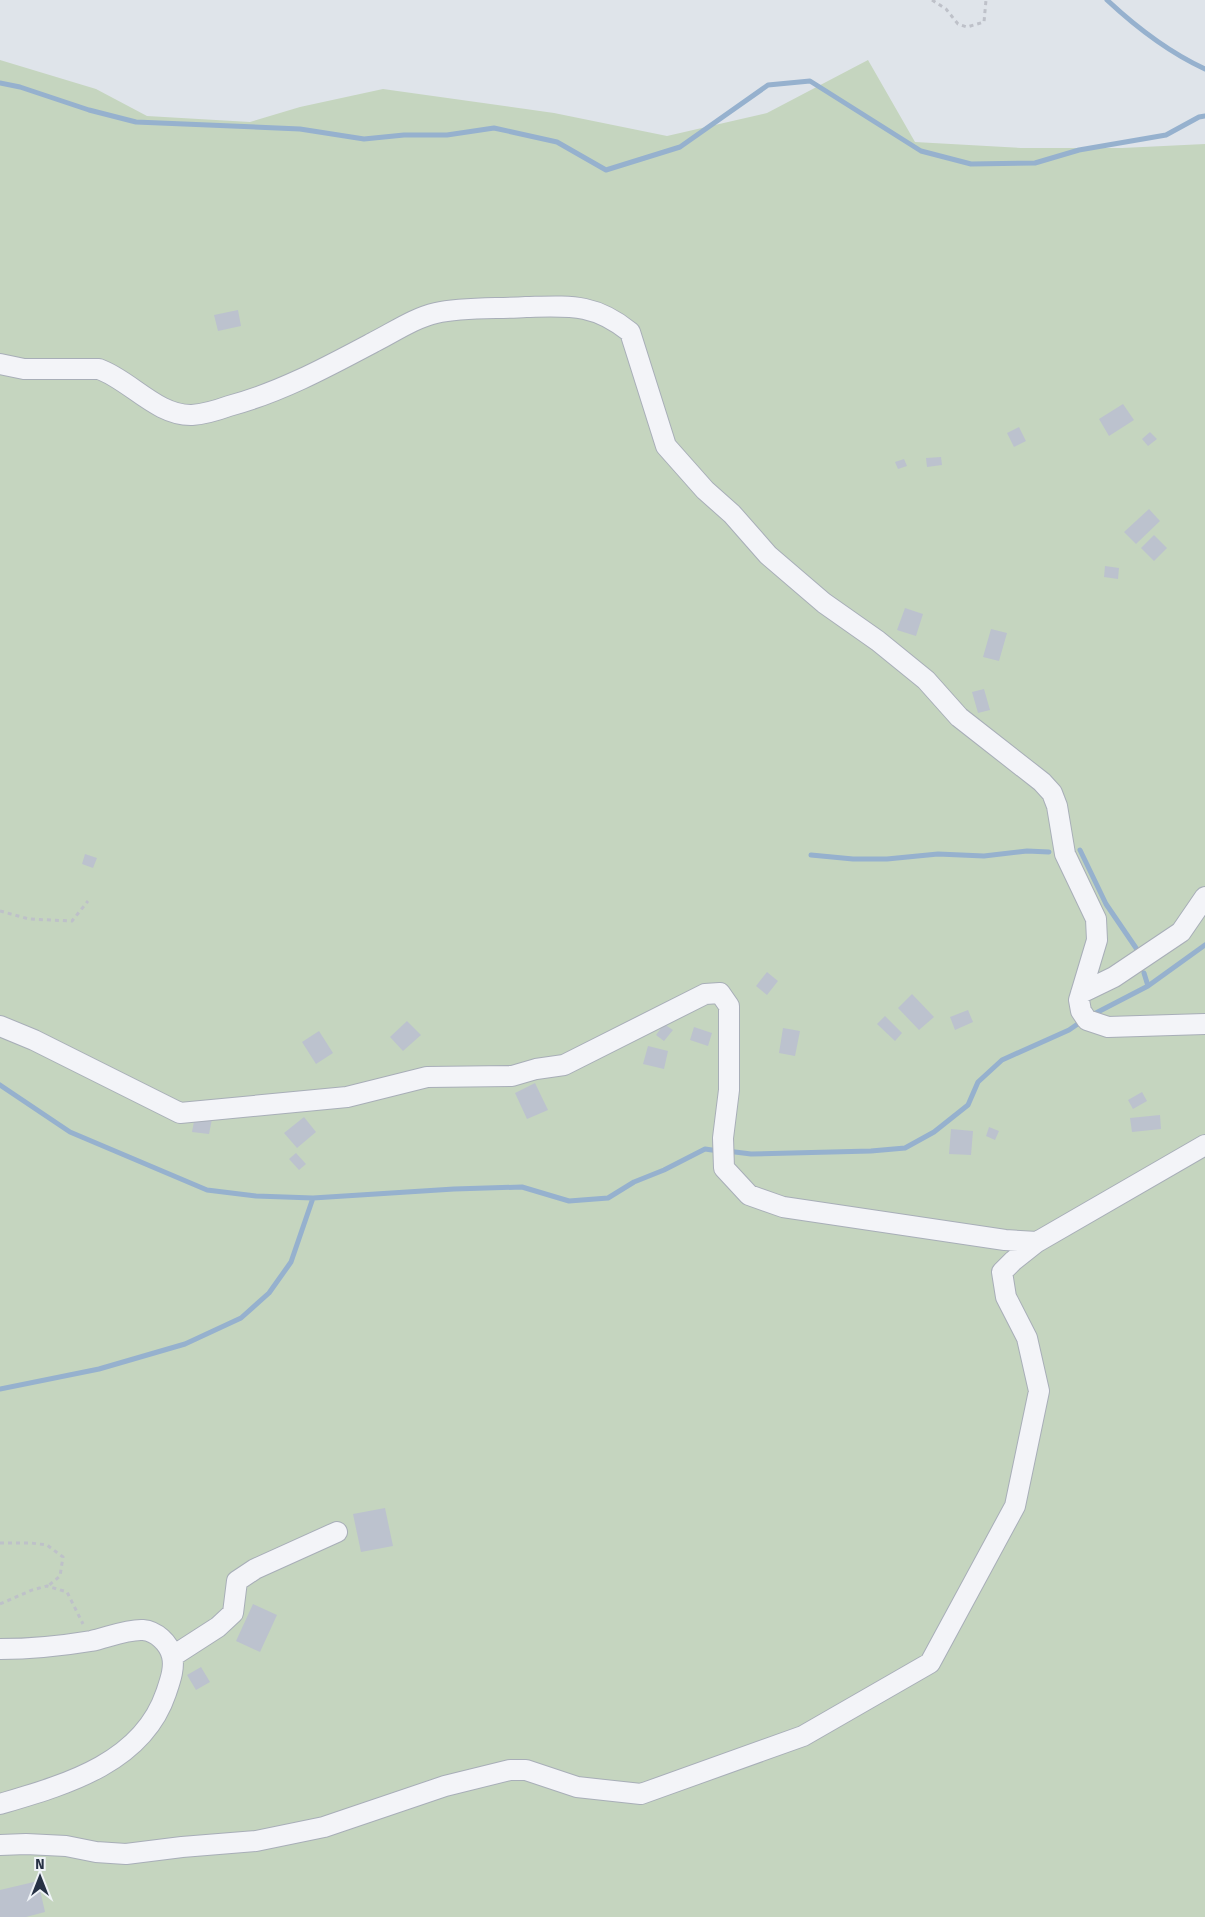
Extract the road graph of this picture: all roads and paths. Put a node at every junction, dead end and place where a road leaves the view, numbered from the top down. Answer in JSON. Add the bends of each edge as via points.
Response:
{"nodes":[{"id":1,"x":932,"y":0,"type":"edge"},
{"id":2,"x":986,"y":0,"type":"edge"},
{"id":3,"x":0,"y":364,"type":"edge"},
{"id":4,"x":1205,"y":898,"type":"edge"},
{"id":5,"x":88,"y":901,"type":"dead end"},
{"id":6,"x":0,"y":911,"type":"edge"},
{"id":7,"x":1081,"y":993,"type":"junction"},
{"id":8,"x":1205,"y":1024,"type":"edge"},
{"id":9,"x":0,"y":1026,"type":"edge"},
{"id":10,"x":1205,"y":1145,"type":"edge"},
{"id":11,"x":1037,"y":1242,"type":"junction"},
{"id":12,"x":337,"y":1532,"type":"dead end"},
{"id":13,"x":0,"y":1543,"type":"edge"},
{"id":14,"x":47,"y":1586,"type":"junction"},
{"id":15,"x":0,"y":1604,"type":"edge"},
{"id":16,"x":90,"y":1641,"type":"junction"},
{"id":17,"x":0,"y":1649,"type":"edge"},
{"id":18,"x":173,"y":1656,"type":"junction"},
{"id":19,"x":0,"y":1804,"type":"edge"},
{"id":20,"x":0,"y":1845,"type":"edge"}],
"edges":[{"from":1,"to":2,"type":"path","via":[[958,24],[967,27],[984,22]]},
{"from":3,"to":7,"type":"street","via":[[24,369],[99,369],[177,414],[193,415],[282,389],[401,327],[435,313],[572,307],[597,311],[614,320],[630,332],[666,446],[705,490],[732,514],[768,555],[824,603],[926,680],[959,717],[1052,793],[1065,854],[1096,919],[1097,940]]},
{"from":4,"to":7,"type":"street","via":[[1181,932],[1114,977]]},
{"from":5,"to":6,"type":"path","via":[[72,921],[29,919]]},
{"from":7,"to":8,"type":"street","via":[[1081,1011],[1088,1020],[1108,1027]]},
{"from":9,"to":11,"type":"street","via":[[180,1113],[347,1097],[427,1077],[512,1076],[536,1068],[564,1065],[705,994],[720,993],[729,1006],[729,1090],[723,1138],[724,1168],[750,1195],[782,1208]]},
{"from":10,"to":11,"type":"street"},
{"from":11,"to":20,"type":"street","via":[[1002,1272],[1006,1297],[1027,1338],[1039,1391],[1015,1506],[930,1663],[803,1736],[641,1794],[576,1787],[526,1770],[510,1770],[445,1786],[324,1827],[256,1841],[126,1854],[66,1846]]},
{"from":12,"to":18,"type":"street","via":[[255,1569],[237,1581],[233,1613],[218,1627]]},
{"from":13,"to":14,"type":"path","via":[[47,1545],[63,1557],[60,1576]]},
{"from":14,"to":15,"type":"path"},
{"from":14,"to":16,"type":"path","via":[[67,1592]]},
{"from":16,"to":17,"type":"street"},
{"from":16,"to":18,"type":"street","via":[[144,1630],[160,1636]]},
{"from":18,"to":19,"type":"street","via":[[169,1684],[154,1719],[117,1757],[84,1776]]}]}
